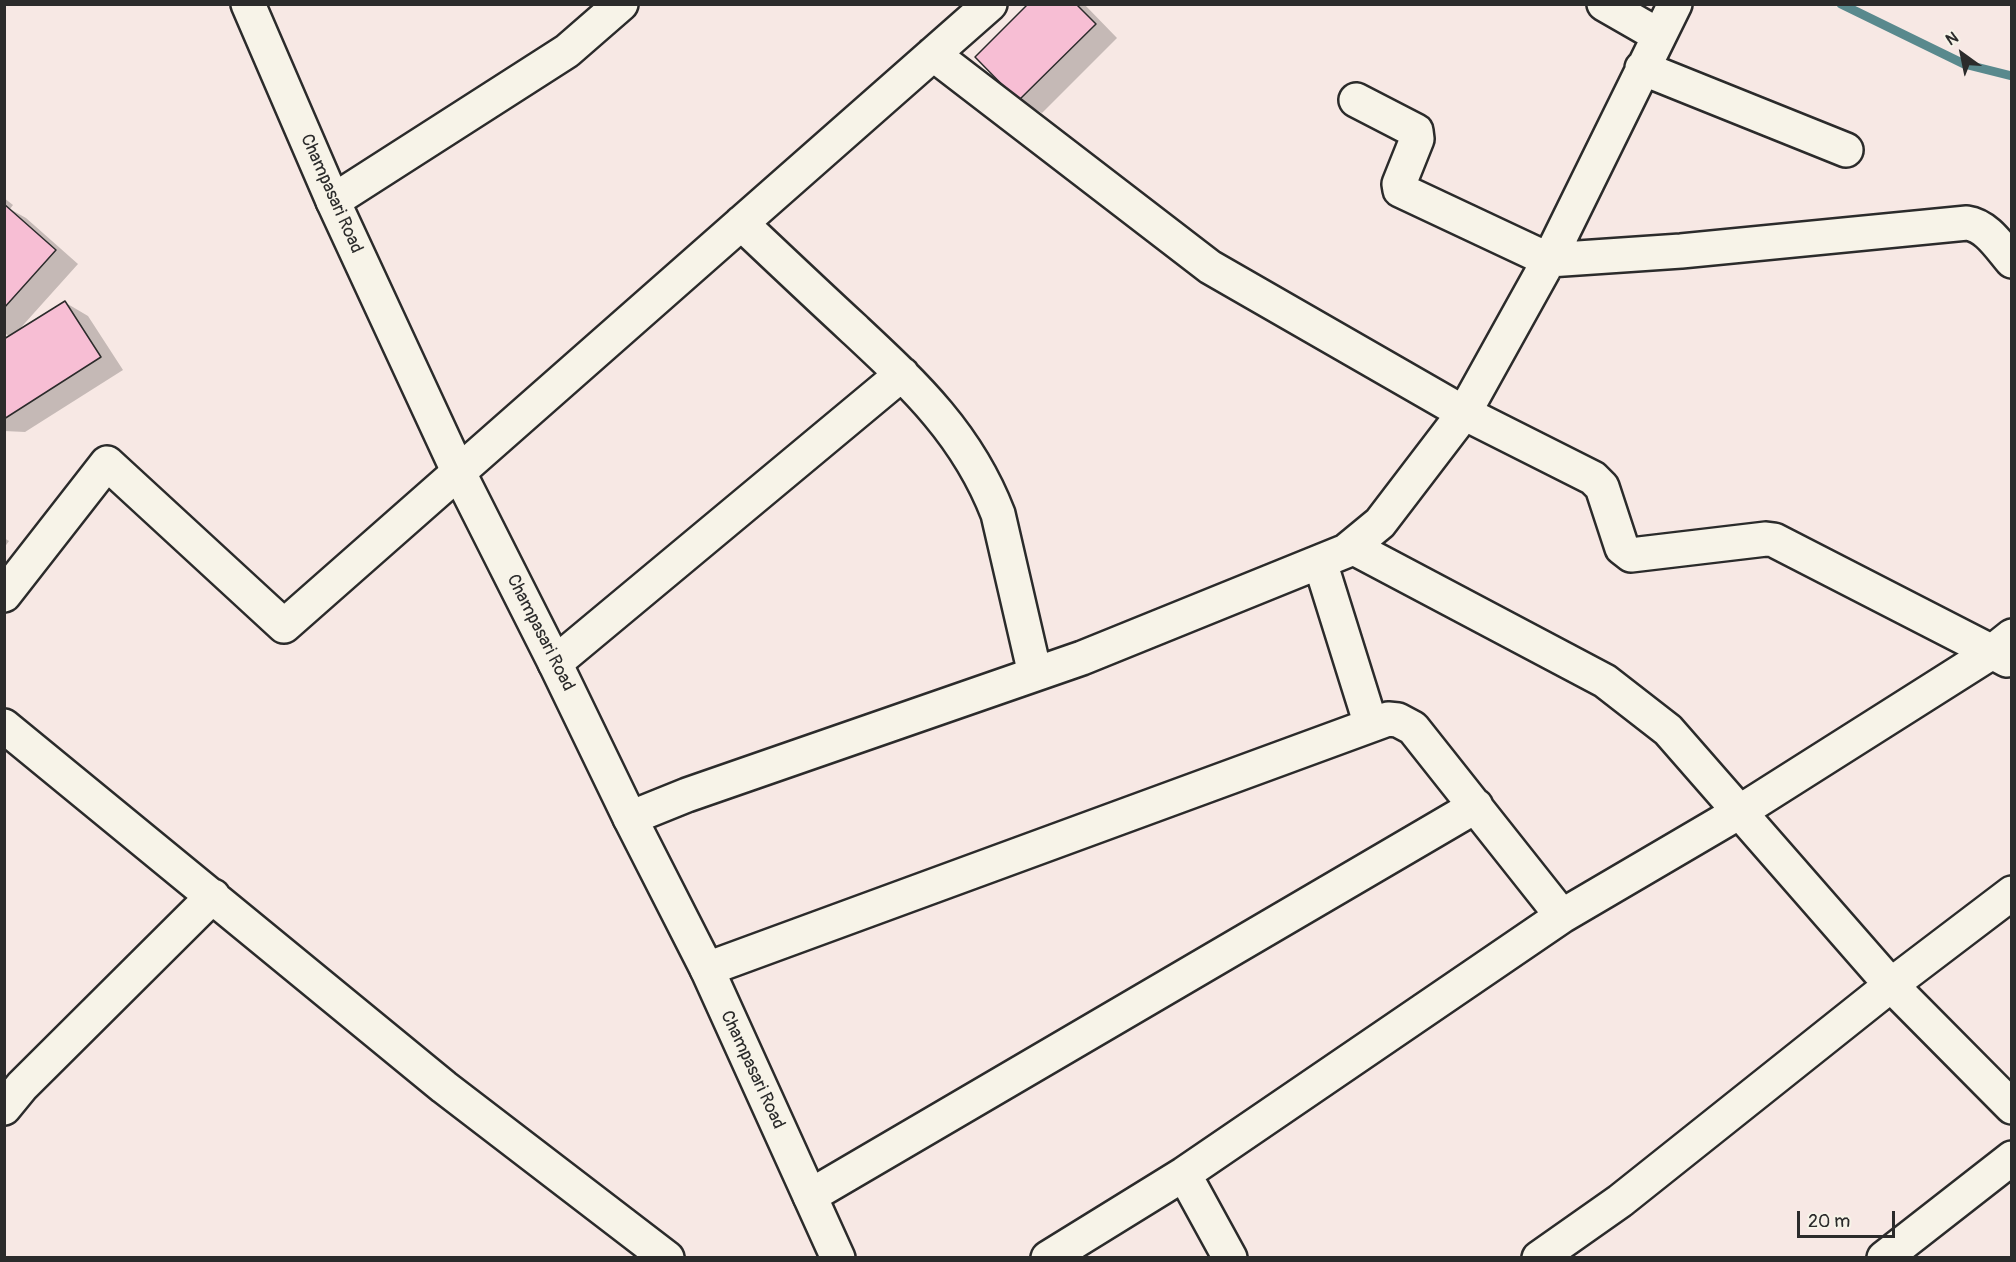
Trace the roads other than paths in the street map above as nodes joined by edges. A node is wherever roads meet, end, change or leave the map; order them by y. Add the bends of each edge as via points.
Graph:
1 (248, 4) edge
2 (621, 4) edge
3 (990, 4) edge
4 (1604, 4) edge
5 (1675, 4) edge
6 (1658, 35) junction
7 (933, 54) junction
8 (1642, 69) junction
9 (1356, 100) dead end
10 (1846, 150) dead end
11 (333, 201) junction
12 (741, 223) junction
13 (1549, 260) junction
14 (2012, 261) edge
15 (902, 374) junction
16 (1464, 413) junction
17 (459, 473) junction
18 (1352, 547) junction
19 (1320, 562) junction
20 (4, 595) edge
21 (2005, 650) edge
22 (555, 663) junction
23 (1035, 674) junction
24 (4, 726) edge
25 (1371, 726) junction
26 (1476, 806) junction
27 (1741, 811) junction
28 (630, 818) junction
29 (2012, 893) edge
30 (213, 896) junction
31 (1562, 916) junction
32 (706, 969) junction
33 (1891, 985) junction
34 (2012, 1107) edge
35 (4, 1108) edge
36 (2012, 1158) edge
37 (1184, 1174) junction
38 (810, 1196) junction
39 (667, 1257) edge
40 (838, 1257) edge
41 (1048, 1257) edge
42 (1230, 1257) edge
43 (1539, 1257) edge
44 (1884, 1257) edge

1 - 11 street, Champasari Road
2 - 11 street via 567,51
3 - 7 street
4 - 6 street
5 - 6 street
6 - 8 street
7 - 12 street
7 - 16 street via 1210,267
8 - 10 street
8 - 13 street
9 - 13 street via 1416,131 1417,139 1400,190
11 - 17 street, Champasari Road
12 - 15 street
12 - 17 street
13 - 14 street via 1967,223 1984,230
13 - 16 street
15 - 22 street
15 - 23 street via 962,443 990,494
16 - 18 street via 1380,523
16 - 21 street via 1598,481 1622,548 1628,554 1757,538 1774,540
17 - 20 street via 284,626 107,463
17 - 22 street, Champasari Road
18 - 19 street
18 - 27 street via 1605,681 1668,730
19 - 23 street
19 - 25 street
21 - 27 street
22 - 28 street, Champasari Road
23 - 28 street
24 - 30 street
25 - 26 street via 1388,719 1413,728
25 - 32 street
26 - 31 street
26 - 38 street
27 - 31 street
27 - 33 street
28 - 32 street, Champasari Road
29 - 33 street
30 - 35 street
30 - 39 street via 444,1087
31 - 37 street
32 - 38 street, Champasari Road
33 - 34 street
33 - 43 street via 1620,1201
36 - 44 street
37 - 41 street
37 - 42 street
38 - 40 street, Champasari Road

